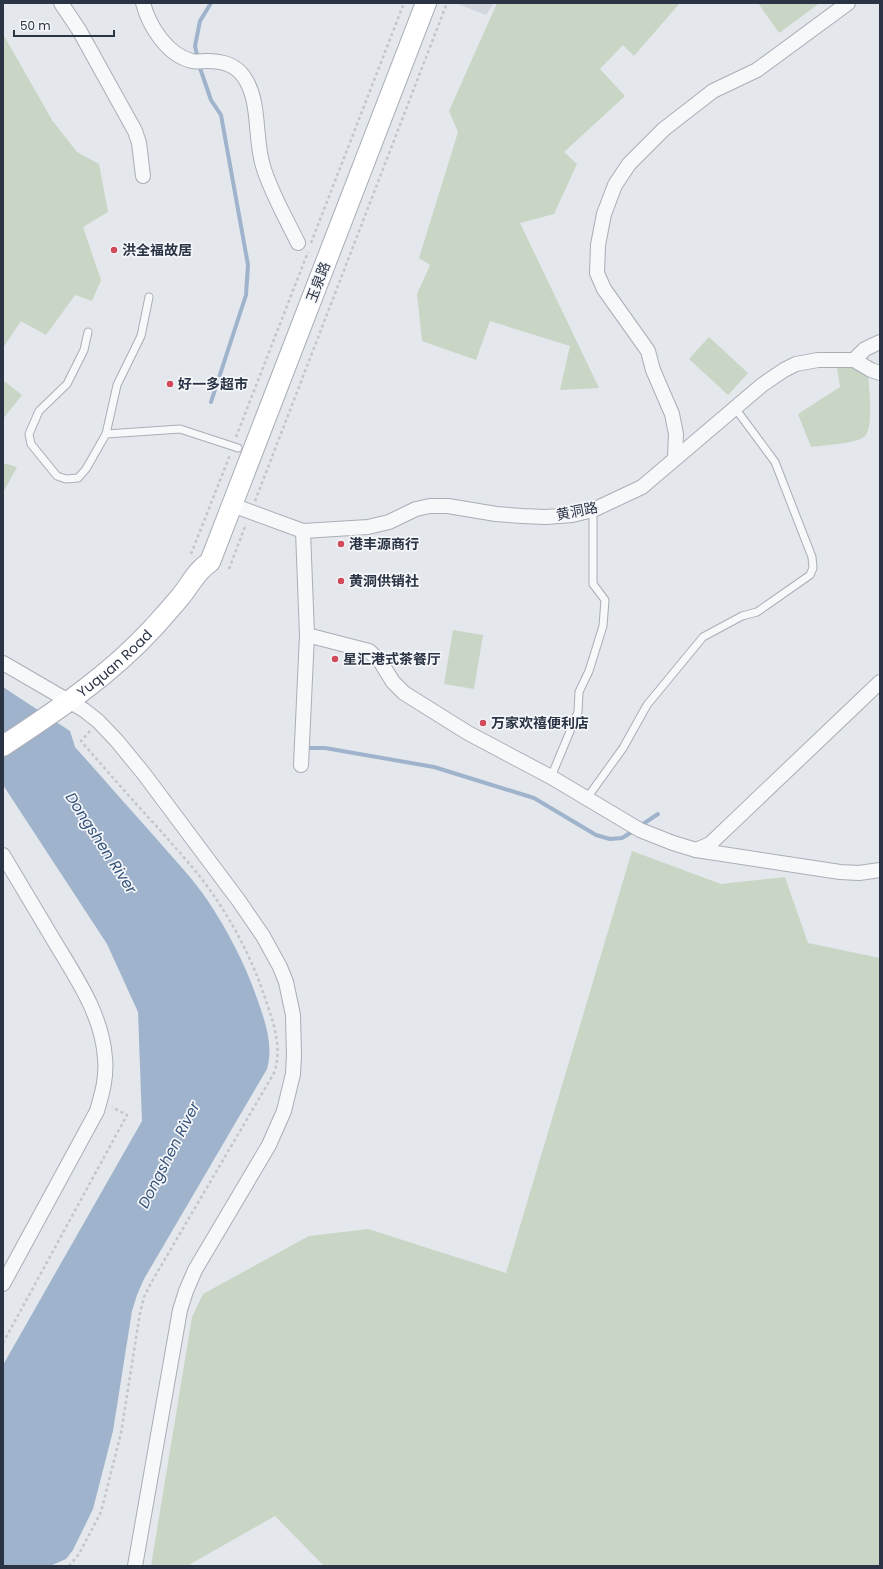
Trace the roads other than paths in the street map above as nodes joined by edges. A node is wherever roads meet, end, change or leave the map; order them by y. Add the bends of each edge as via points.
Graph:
1 (61, 3) edge
2 (143, 3) edge
3 (426, 3) edge
4 (848, 3) edge
5 (143, 176) dead end
6 (298, 243) dead end
7 (149, 297) dead end
8 (88, 332) dead end
9 (880, 342) edge
10 (854, 360) junction
11 (880, 373) edge
12 (735, 408) junction
13 (106, 434) junction
14 (235, 447) road end
15 (675, 458) junction
16 (232, 505) junction
17 (593, 510) junction
18 (303, 531) junction
19 (306, 635) junction
20 (3, 663) edge
21 (880, 682) edge
22 (70, 701) junction
23 (3, 746) edge
24 (301, 765) dead end
25 (551, 777) junction
26 (587, 798) junction
27 (696, 850) junction
28 (3, 855) edge
29 (880, 870) edge
30 (3, 1284) edge
31 (135, 1566) edge

1 - 5 street via 79,30 135,131
2 - 6 street via 152,26 171,50 193,62 226,62 244,77 254,103 262,165
3 - 16 street, 玉泉路
4 - 15 street via 757,70 713,91 664,129 629,164 615,185 604,214 598,245 597,273 610,299 648,351 653,370 672,414 676,434
7 - 13 lane via 142,336 117,385
8 - 13 lane via 84,350 67,384 39,411 29,434 32,444 57,476 66,479 78,478 86,469
9 - 10 street via 866,349
10 - 11 street
10 - 12 street, 黄洞路 via 818,360 796,364 762,385
12 - 15 street, 黄洞路
12 - 26 lane via 775,462 812,558 813,568 810,575 757,612 742,616 703,637 647,705 623,748
13 - 14 lane via 180,429
15 - 17 street, 黄洞路 via 642,487
16 - 18 street, 黄洞路
16 - 22 street, Yuquan Road via 210,562 153,628 98,680
17 - 18 street, 黄洞路 via 546,517 430,506 389,522 368,527
17 - 25 lane via 593,584 605,600 603,626 589,671 579,692 578,712
18 - 19 street
19 - 24 street
19 - 25 street via 369,651 380,661 393,682 404,693 468,733
20 - 22 street
21 - 27 street via 710,844
22 - 23 street, Yuquan Road
22 - 31 street via 98,721 117,741 239,901 280,967 290,997 293,1022 293,1074 277,1128 195,1270 184,1297
25 - 26 street
26 - 27 street via 640,830
27 - 29 street via 840,872
28 - 30 street via 90,1004 102,1040 106,1075 96,1112

